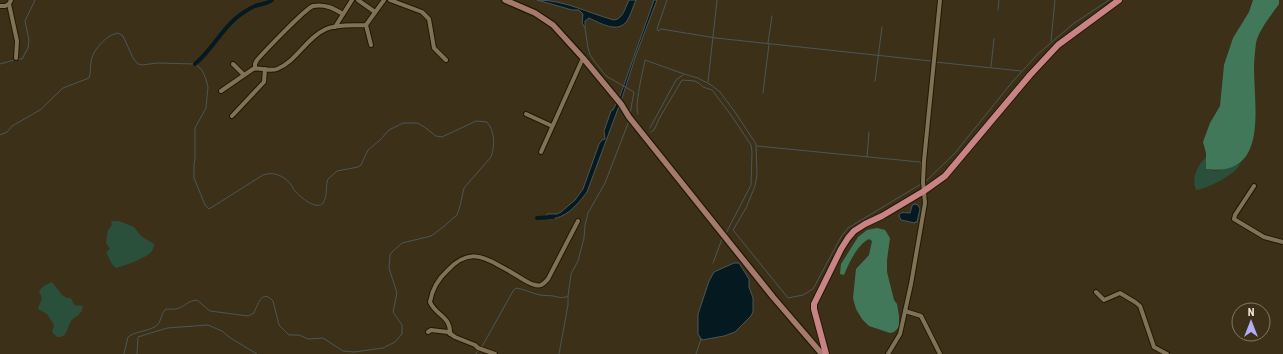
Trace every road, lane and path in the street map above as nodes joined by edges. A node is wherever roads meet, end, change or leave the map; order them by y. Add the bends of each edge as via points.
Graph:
1 (352, 0) edge
2 (358, 0) edge
3 (384, 0) edge
4 (390, 0) edge
5 (505, 0) edge
6 (940, 0) edge
7 (1118, 0) edge
8 (10, 2) edge
9 (0, 6) edge
10 (375, 12) junction
11 (343, 14) junction
12 (366, 25) junction
13 (335, 27) junction
14 (371, 45) dead end
15 (16, 58) dead end
16 (583, 58) junction
17 (446, 60) dead end
18 (233, 64) dead end
19 (255, 68) junction
20 (265, 69) junction
21 (243, 74) junction
22 (221, 91) dead end
23 (526, 114) dead end
24 (232, 116) dead end
25 (552, 126) junction
26 (541, 152) dead end
27 (923, 186) junction
28 (1254, 186) dead end
29 (578, 221) dead end
30 (1283, 242) edge
31 (1096, 292) dead end
32 (905, 311) junction
33 (428, 332) dead end
34 (450, 334) junction
35 (495, 354) edge
36 (822, 354) edge
37 (826, 354) edge
38 (888, 354) edge
39 (940, 354) edge
40 (1167, 354) edge

1 - 11 street
2 - 10 street
3 - 10 street
4 - 17 street via 422,12 429,19 434,48
5 - 16 main road via 535,13 553,25
6 - 27 street
7 - 27 main road via 1058,45 945,176
8 - 9 street
8 - 15 street via 17,41
10 - 12 street
11 - 13 street
11 - 19 street via 332,7 310,8 257,60
12 - 13 street
12 - 14 street
13 - 20 street via 319,33 282,66 271,70
16 - 25 street
16 - 36 main road via 773,297
18 - 21 street
19 - 20 street
19 - 21 street
20 - 24 street via 264,82
21 - 22 street
23 - 25 street
25 - 26 street
27 - 32 street via 925,204
27 - 37 main road via 848,238 814,304
28 - 30 street via 1234,219 1264,237
29 - 34 street via 548,279 542,285 530,283 485,258 465,257 452,265 441,277 430,302 448,320
31 - 40 street via 1104,300 1120,293 1135,302 1142,311 1154,347
32 - 38 street via 900,334
32 - 39 street via 919,314 923,318
33 - 34 street via 436,330
34 - 35 street

